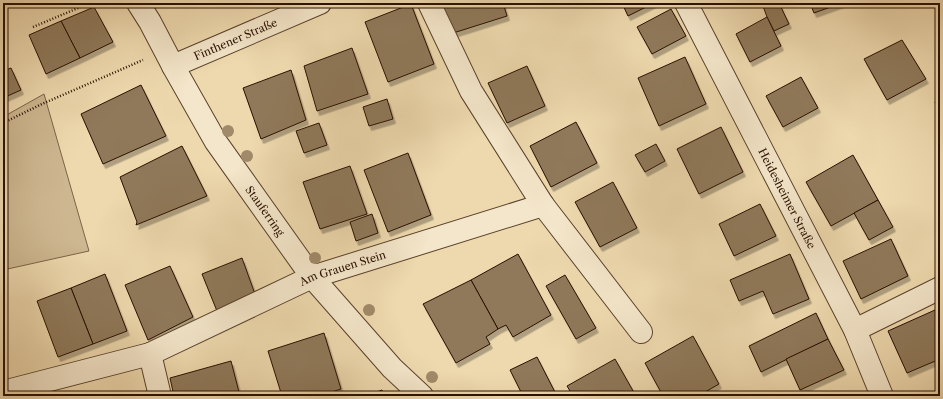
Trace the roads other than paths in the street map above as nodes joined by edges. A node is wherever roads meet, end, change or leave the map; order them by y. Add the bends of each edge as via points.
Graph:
1 (138, 3) edge
2 (320, 3) edge
3 (429, 3) edge
4 (686, 3) edge
5 (173, 66) junction
6 (543, 205) junction
7 (312, 278) junction
8 (940, 288) edge
9 (855, 330) junction
10 (641, 332) dead end
11 (150, 354) junction
12 (3, 392) edge
13 (160, 396) edge
14 (422, 396) edge
15 (882, 396) edge

1 - 5 street, Stauferring
2 - 5 street, Finthener Straße
3 - 6 street via 471,91
4 - 9 street, Heidesheimer Straße
5 - 7 street, Stauferring via 216,142
6 - 7 street, Am Grauen Stein
6 - 10 street
7 - 11 street, Am Grauen Stein
7 - 14 street, Stauferring via 392,368
8 - 9 street
9 - 15 street, Heidesheimer Straße
11 - 12 street, Am Grauen Stein
11 - 13 street

